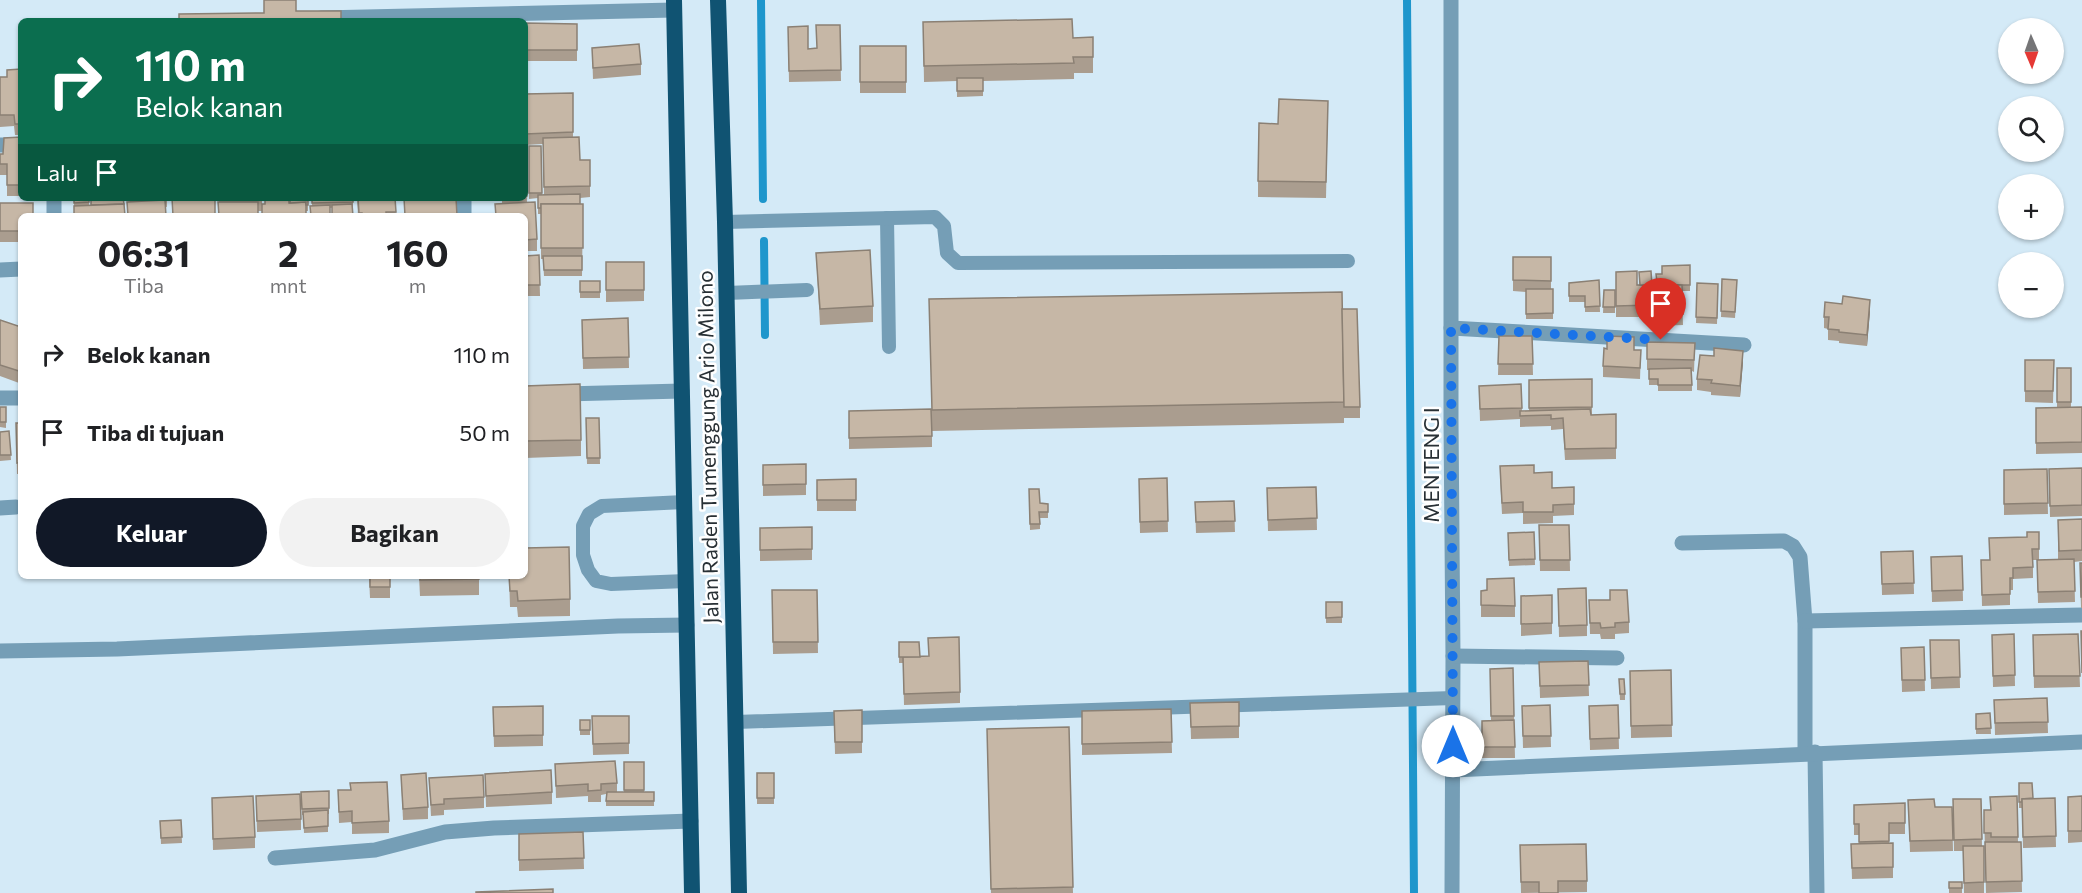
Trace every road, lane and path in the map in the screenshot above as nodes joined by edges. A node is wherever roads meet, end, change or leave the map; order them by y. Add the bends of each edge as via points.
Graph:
1 (718, 0) edge
2 (1451, 0) edge
3 (674, 5) edge
4 (312, 18) edge
5 (0, 145) edge
6 (18, 145) edge
7 (887, 218) junction
8 (725, 222) junction
9 (1348, 261) dead end
10 (18, 269) edge
11 (0, 270) edge
12 (807, 290) dead end
13 (726, 293) junction
14 (1451, 328) junction
15 (1744, 345) dead end
16 (890, 347) dead end
17 (682, 391) junction
18 (528, 395) edge
19 (0, 398) edge
20 (18, 398) edge
21 (684, 502) junction
22 (16, 507) dead end
23 (0, 508) edge
24 (1682, 543) dead end
25 (686, 581) junction
26 (2082, 615) edge
27 (1804, 621) junction
28 (687, 625) junction
29 (0, 651) edge
30 (1453, 656) junction
31 (1617, 658) dead end
32 (1453, 698) junction
33 (736, 722) junction
34 (2082, 742) edge
35 (1810, 752) junction
36 (1453, 770) junction
37 (691, 821) junction
38 (275, 858) dead end
39 (692, 893) edge
40 (739, 893) edge
41 (1452, 893) edge
42 (1817, 893) edge

1 - 8 highway, Jalan Raden Tumenggung Ario Milono
2 - 14 street, MENTENG I
3 - 4 street
3 - 17 highway, Jalan Raden Tumenggung Ario Milono
5 - 6 street
7 - 8 lane
7 - 9 lane via 935,217 944,226 947,253 958,263
7 - 16 lane
8 - 13 highway, Jalan Raden Tumenggung Ario Milono
10 - 11 street
12 - 13 lane
13 - 33 highway, Jalan Raden Tumenggung Ario Milono
14 - 15 street
14 - 30 street, MENTENG I
17 - 18 street
17 - 21 highway, Jalan Raden Tumenggung Ario Milono
19 - 20 street
21 - 25 highway, Jalan Raden Tumenggung Ario Milono
21 - 25 lane via 602,506 589,514 583,526 583,555 596,581
22 - 23 street
24 - 27 street via 1784,541 1793,546 1800,557
25 - 28 highway, Jalan Raden Tumenggung Ario Milono
26 - 27 street
27 - 35 street
28 - 29 street
28 - 37 highway, Jalan Raden Tumenggung Ario Milono
30 - 31 street
30 - 32 street, MENTENG I
32 - 33 lane
32 - 36 street, MENTENG I
33 - 40 highway, Jalan Raden Tumenggung Ario Milono
34 - 35 street
35 - 36 street
35 - 42 street
36 - 41 street, MENTENG I
37 - 38 street via 444,832 375,850
37 - 39 highway, Jalan Raden Tumenggung Ario Milono

